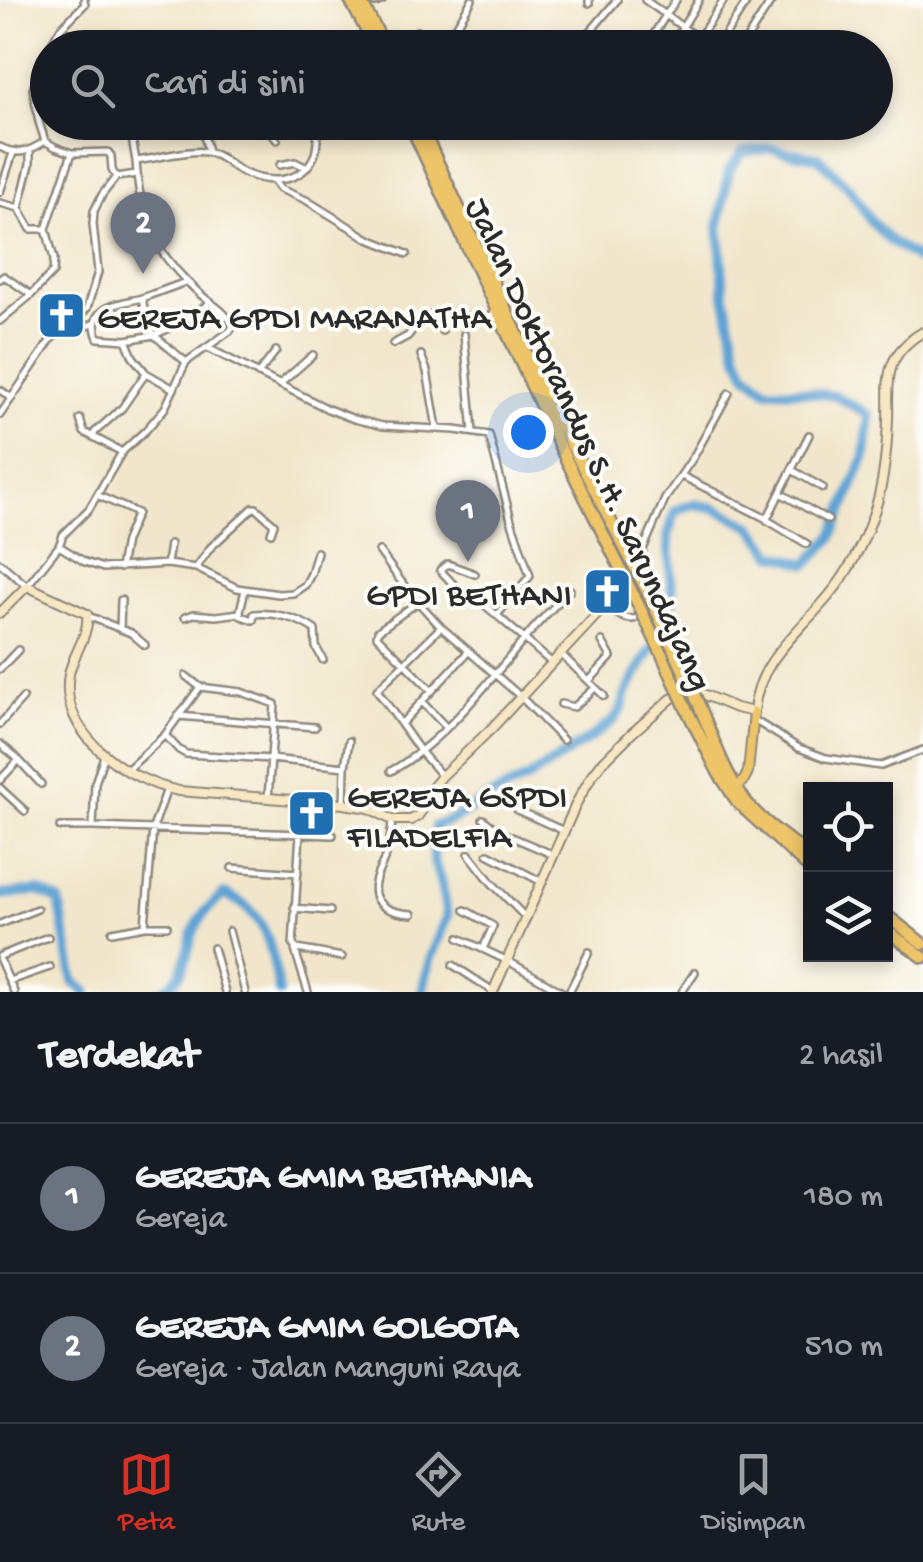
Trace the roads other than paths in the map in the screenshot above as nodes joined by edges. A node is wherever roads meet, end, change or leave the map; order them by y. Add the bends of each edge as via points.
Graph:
1 (84, 0) edge
2 (350, 0) edge
3 (472, 0) edge
4 (616, 0) edge
5 (676, 0) edge
6 (699, 0) edge
7 (724, 0) edge
8 (748, 0) edge
9 (772, 0) edge
10 (648, 1) edge
11 (372, 3) edge
12 (666, 15) junction
13 (682, 27) junction
14 (59, 30) edge
15 (370, 30) edge
16 (378, 30) edge
17 (451, 30) edge
18 (591, 30) edge
19 (657, 30) edge
20 (680, 30) edge
21 (686, 30) edge
22 (706, 30) edge
23 (727, 30) edge
24 (753, 30) edge
25 (132, 140) edge
26 (205, 140) edge
27 (317, 140) edge
28 (418, 140) edge
29 (428, 140) edge
30 (45, 141) joint
31 (0, 148) edge
32 (30, 150) junction
33 (72, 152) junction
34 (208, 152) junction
35 (12, 153) junction
36 (136, 161) junction
37 (280, 164) dead end
38 (305, 168) junction
39 (114, 174) junction
40 (137, 174) junction
41 (274, 181) junction
42 (0, 192) edge
43 (0, 203) edge
44 (19, 208) junction
45 (46, 229) junction
46 (407, 254) dead end
47 (0, 279) edge
48 (186, 282) junction
49 (31, 295) junction
50 (142, 298) junction
51 (210, 303) junction
52 (498, 312) junction
53 (438, 314) junction
54 (0, 321) edge
55 (95, 323) junction
56 (61, 330) junction
57 (442, 332) dead end
58 (923, 332) edge
59 (464, 334) dead end
60 (154, 335) junction
61 (126, 340) junction
62 (516, 340) junction
63 (393, 344) dead end
64 (208, 348) junction
65 (276, 351) dead end
66 (314, 355) dead end
67 (421, 355) dead end
68 (186, 362) junction
69 (146, 372) junction
70 (258, 374) junction
71 (280, 384) junction
72 (174, 389) junction
73 (0, 390) edge
74 (729, 393) dead end
75 (12, 398) junction
76 (0, 416) edge
77 (80, 419) dead end
78 (437, 428) junction
79 (473, 432) junction
80 (808, 436) dead end
81 (93, 437) junction
82 (122, 452) junction
83 (792, 470) junction
84 (682, 476) junction
85 (823, 488) dead end
86 (780, 493) junction
87 (99, 496) junction
88 (767, 520) junction
89 (828, 520) dead end
90 (271, 533) dead end
91 (649, 536) junction
92 (170, 544) dead end
93 (807, 544) dead end
94 (59, 546) junction
95 (379, 551) dead end
96 (317, 552) dead end
97 (630, 562) junction
98 (0, 563) edge
99 (166, 564) junction
100 (120, 568) junction
101 (196, 568) junction
102 (476, 574) dead end
103 (629, 585) junction
104 (26, 586) junction
105 (245, 590) junction
106 (570, 590) dead end
107 (121, 600) dead end
108 (416, 602) junction
109 (605, 606) junction
110 (0, 613) edge
111 (240, 613) junction
112 (497, 614) junction
113 (88, 616) junction
114 (185, 617) dead end
115 (442, 627) junction
116 (120, 629) junction
117 (525, 638) junction
118 (602, 641) dead end
119 (145, 645) dead end
120 (18, 650) dead end
121 (470, 651) junction
122 (561, 654) junction
123 (323, 660) dead end
124 (404, 663) junction
125 (552, 663) junction
126 (0, 670) edge
127 (496, 675) junction
128 (186, 676) dead end
129 (589, 681) junction
130 (200, 687) junction
131 (595, 688) junction
132 (432, 692) junction
133 (756, 694) junction
134 (604, 696) dead end
135 (522, 697) junction
136 (23, 698) dead end
137 (422, 702) junction
138 (561, 704) dead end
139 (692, 706) junction
140 (736, 708) junction
141 (178, 716) junction
142 (754, 716) junction
143 (0, 724) edge
144 (272, 724) junction
145 (401, 724) junction
146 (315, 727) dead end
147 (446, 727) junction
148 (165, 736) junction
149 (563, 740) dead end
150 (349, 741) dead end
151 (0, 744) edge
152 (420, 750) junction
153 (923, 750) edge
154 (104, 756) junction
155 (270, 759) junction
156 (18, 761) junction
157 (345, 768) junction
158 (127, 770) junction
159 (391, 771) dead end
160 (442, 776) junction
161 (0, 780) edge
162 (41, 784) dead end
163 (0, 788) edge
164 (167, 789) junction
165 (734, 791) junction
166 (268, 798) junction
167 (302, 801) junction
168 (344, 804) junction
169 (517, 810) dead end
170 (25, 811) dead end
171 (483, 819) dead end
172 (392, 820) junction
173 (60, 827) dead end
174 (93, 827) junction
175 (153, 828) junction
176 (564, 831) junction
177 (300, 834) junction
178 (333, 835) dead end
179 (803, 851) edge
180 (468, 854) dead end
181 (488, 854) dead end
182 (554, 855) junction
183 (803, 863) edge
184 (232, 868) dead end
185 (298, 873) junction
186 (543, 883) junction
187 (294, 908) junction
188 (37, 909) dead end
189 (465, 910) dead end
190 (330, 911) dead end
191 (412, 914) dead end
192 (527, 919) junction
193 (893, 920) edge
194 (0, 924) edge
195 (145, 926) junction
196 (167, 926) dead end
197 (230, 930) dead end
198 (112, 932) dead end
199 (893, 935) edge
200 (48, 936) dead end
201 (458, 938) dead end
202 (923, 944) edge
203 (294, 947) junction
204 (213, 948) dead end
205 (484, 949) junction
206 (589, 952) dead end
207 (342, 956) dead end
208 (923, 956) edge
209 (0, 958) edge
210 (508, 961) junction
211 (453, 964) dead end
212 (50, 967) dead end
213 (2, 972) edge
214 (696, 972) dead end
215 (9, 981) junction
216 (14, 992) edge
217 (225, 992) edge
218 (245, 992) edge
219 (308, 992) edge
220 (493, 992) edge
221 (565, 992) edge
222 (682, 992) edge

1 - 14 street
2 - 15 highway
3 - 17 street
4 - 18 street
5 - 12 street
6 - 13 street
7 - 22 street
8 - 23 street
9 - 24 street
10 - 12 street
11 - 16 highway
12 - 13 street
12 - 19 street
13 - 20 street
13 - 21 street
25 - 36 street
26 - 34 street
27 - 38 street
28 - 52 highway, Jalan Doktorandus S.H. Sarundajang
29 - 62 highway, Jalan Doktorandus S.H. Sarundajang
30 - 32 street
30 - 33 street
31 - 35 street
32 - 35 street
32 - 44 street
33 - 39 street via 110,154
33 - 45 street
34 - 36 street
34 - 41 street
35 - 42 street
36 - 40 street
37 - 38 street
38 - 41 street
39 - 40 street
39 - 56 street via 94,212 98,278 81,315
40 - 48 street via 147,226
41 - 46 street via 369,239
43 - 44 street
44 - 45 street via 31,229
45 - 49 street via 54,269
47 - 49 street
48 - 50 street
48 - 51 street
49 - 54 street
50 - 55 street via 100,310
50 - 60 street
51 - 60 street
51 - 64 street via 233,326
52 - 53 street via 479,320
52 - 62 highway, Jalan Doktorandus S.H. Sarundajang
53 - 57 street
53 - 63 street via 422,318
55 - 56 street
55 - 61 street via 100,339
56 - 75 street
58 - 133 street via 891,367 886,456 871,520 842,578 780,651
59 - 79 street
60 - 61 street
60 - 68 street
61 - 69 street
62 - 97 highway, Jalan Doktorandus S.H. Sarundajang
62 - 103 highway, Jalan Doktorandus S.H. Sarundajang
64 - 68 street
64 - 70 street
65 - 70 street
66 - 71 street
67 - 78 street
68 - 72 street
69 - 72 street
69 - 81 street
70 - 71 street
71 - 78 street via 354,419
72 - 82 street via 154,422
73 - 75 street
74 - 84 street
75 - 76 street
77 - 81 street
78 - 79 street
79 - 112 street via 492,438 530,576
80 - 83 street
81 - 82 street
82 - 87 street
83 - 85 street
83 - 86 street
84 - 88 street
84 - 91 street via 664,498
86 - 88 street
86 - 89 street
87 - 94 street
87 - 100 street via 137,512
88 - 93 street
90 - 101 street via 274,524 253,508
91 - 97 street
91 - 109 street via 640,559 656,602 634,620
92 - 99 street
94 - 100 street via 98,567
94 - 104 street
95 - 108 street
96 - 105 street via 312,574 297,592
97 - 139 highway, Jalan Doktorandus S.H. Sarundajang, bridge
98 - 104 street
99 - 100 street
99 - 101 street
101 - 105 street
102 - 112 street via 447,564 440,570
103 - 109 street
103 - 139 highway, Jalan Doktorandus S.H. Sarundajang, bridge
104 - 110 street
104 - 113 street
105 - 111 street
106 - 117 street
107 - 116 street
108 - 115 street
108 - 124 street via 376,634
109 - 122 street
111 - 114 street
111 - 123 street via 253,620 259,613 304,622 315,630
112 - 117 street
113 - 116 street
113 - 154 street via 69,695
115 - 121 street
115 - 124 street
116 - 119 street
117 - 125 street
117 - 127 street
118 - 129 street via 611,657
120 - 126 street
121 - 127 street
121 - 132 street
122 - 125 street
122 - 129 street
124 - 132 street
124 - 145 street via 377,690
125 - 135 street
127 - 135 street
127 - 147 street
128 - 130 street
129 - 131 street
130 - 141 street
130 - 144 street via 274,703
131 - 134 street
131 - 138 street via 574,707
132 - 137 street
133 - 140 street
133 - 142 street
135 - 149 street
135 - 160 street
136 - 143 street
137 - 145 street
137 - 147 street
139 - 165 highway, Jalan Doktorandus S.H. Sarundajang
140 - 142 street
140 - 176 street via 700,692 675,696 591,776
141 - 144 street
141 - 148 street
142 - 153 street via 798,748 826,758 880,766
142 - 165 main road via 748,772
144 - 146 street
144 - 155 street
145 - 152 street
147 - 152 street
148 - 155 street via 186,754
148 - 158 street
150 - 157 street
151 - 156 street
152 - 159 street
152 - 160 street
154 - 158 street
154 - 174 street
155 - 157 street
155 - 166 street
156 - 161 street
156 - 162 street
157 - 168 street
158 - 164 street
160 - 172 street via 418,816
163 - 170 street
164 - 166 street
164 - 175 street
165 - 179 highway, Jalan Doktorandus S.H. Sarundajang
165 - 183 highway, Jalan Doktorandus S.H. Sarundajang
166 - 167 street
167 - 168 street
167 - 177 street
168 - 172 street
169 - 176 street
171 - 182 street
172 - 191 street via 374,889 383,908
173 - 174 street
174 - 175 street
175 - 177 street
175 - 195 street
176 - 182 street
177 - 178 street
177 - 185 street
180 - 192 street
181 - 186 street
182 - 186 street
184 - 185 street
185 - 187 street
186 - 192 street
187 - 190 street
187 - 203 street
188 - 194 street
189 - 205 street via 494,926
192 - 210 street
193 - 202 highway
195 - 196 street
195 - 198 street
197 - 218 street
199 - 208 highway
200 - 209 street
201 - 205 street
203 - 207 street
203 - 219 street
204 - 217 street
205 - 210 street
206 - 221 street
209 - 213 street
210 - 220 street
210 - 221 street
211 - 220 street
212 - 215 street
213 - 215 street
214 - 222 street
215 - 216 street

